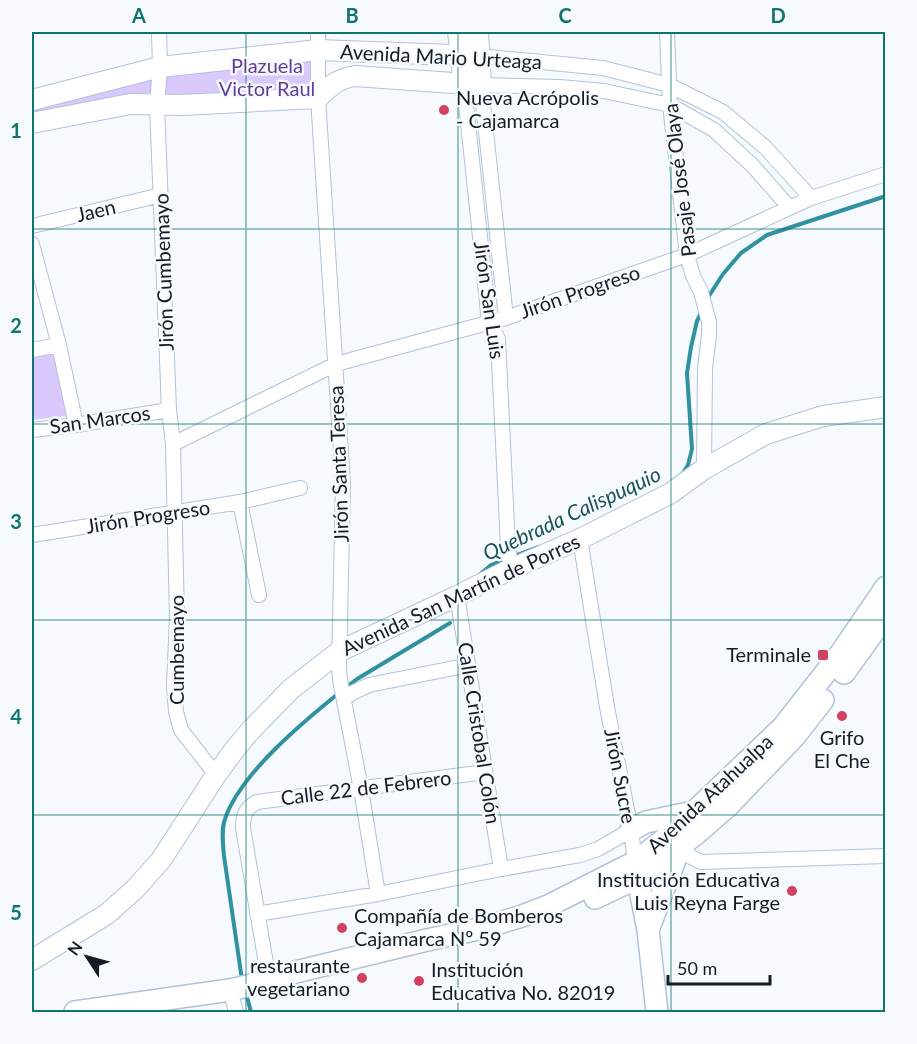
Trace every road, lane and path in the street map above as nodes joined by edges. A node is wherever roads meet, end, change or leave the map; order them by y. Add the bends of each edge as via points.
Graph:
1 (159, 32) edge
2 (458, 32) edge
3 (478, 32) edge
4 (667, 32) edge
5 (318, 41) edge
6 (470, 55) junction
7 (160, 67) junction
8 (472, 85) junction
9 (669, 85) junction
10 (318, 98) junction
11 (32, 100) edge
12 (157, 105) junction
13 (670, 105) junction
14 (32, 123) edge
15 (885, 174) edge
16 (161, 195) junction
17 (811, 198) junction
18 (789, 207) junction
19 (32, 226) edge
20 (32, 244) edge
21 (687, 255) junction
22 (506, 318) junction
23 (489, 322) junction
24 (60, 345) junction
25 (32, 350) edge
26 (336, 364) junction
27 (885, 407) edge
28 (169, 410) junction
29 (76, 425) junction
30 (32, 430) edge
31 (173, 444) junction
32 (704, 469) junction
33 (300, 488) dead end
34 (240, 502) junction
35 (175, 512) junction
36 (32, 535) edge
37 (580, 539) junction
38 (511, 566) junction
39 (885, 587) edge
40 (259, 595) dead end
41 (457, 597) junction
42 (885, 615) edge
43 (340, 651) junction
44 (469, 665) junction
45 (344, 699) junction
46 (485, 772) junction
47 (216, 775) junction
48 (361, 789) junction
49 (693, 812) junction
50 (631, 830) junction
51 (676, 841) junction
52 (885, 856) edge
53 (501, 869) junction
54 (636, 870) junction
55 (378, 894) junction
56 (257, 914) junction
57 (648, 930) junction
58 (32, 960) edge
59 (246, 986) junction
60 (75, 1012) edge
61 (236, 1012) edge
62 (657, 1012) edge

1 - 7 street, Jirón Cumbemayo
2 - 6 street, Jirón San Luis
3 - 6 street, Jirón San Luis
4 - 9 street, Pasaje José Olaya
5 - 6 street, Avenida Mario Urteaga
5 - 7 street, Avenida Mario Urteaga
5 - 10 street, Jirón Santa Teresa
6 - 8 street, Jirón San Luis
6 - 9 street, Avenida Mario Urteaga via 603,68
7 - 11 street, Avenida Mario Urteaga
7 - 12 street, Jirón Cumbemayo
8 - 10 street, Avenida Mario Urteaga via 355,76 335,82
8 - 13 street, Avenida Mario Urteaga via 604,91
8 - 22 street, Jirón San Luis
8 - 23 street, Jirón San Luis
9 - 13 street, Pasaje José Olaya
9 - 17 street, Avenida Mario Urteaga via 723,112 765,147
10 - 12 street
10 - 26 street, Jirón Santa Teresa
12 - 14 street via 130,104
12 - 16 street, Jirón Cumbemayo
13 - 18 street, Avenida Mario Urteaga via 714,130
13 - 21 street, Pasaje José Olaya
15 - 17 street, Jirón Progreso
16 - 19 street, Jaen
16 - 28 street, Jirón Cumbemayo
17 - 18 street, Jirón Progreso
18 - 21 street, Jirón Progreso
20 - 24 street
21 - 22 street, Jirón Progreso
21 - 32 street, Pasaje José Olaya via 701,292 709,335
22 - 23 street, Jirón Progreso
23 - 26 street, Jirón Progreso
23 - 38 street, Jirón San Luis via 498,339
24 - 25 street
24 - 29 street
26 - 31 street, Jirón Progreso
26 - 43 street, Jirón Santa Teresa via 342,483
27 - 32 street, Avenida San Martín de Porres via 823,417 766,434
28 - 29 street, San Marcos
28 - 31 street, Jirón Cumbemayo
29 - 30 street, San Marcos
31 - 35 street, Jirón Cumbemayo
32 - 37 street, Avenida San Martín de Porres via 671,493
33 - 34 street, Jirón Progreso
34 - 35 street, Jirón Progreso
34 - 40 street
35 - 36 street, Jirón Progreso
35 - 47 street, Cumbemayo via 176,712 182,730
37 - 38 street, Avenida San Martín de Porres
37 - 50 street, Jirón Sucre
38 - 41 street, Avenida San Martín de Porres
39 - 49 main road, Avenida Atahualpa via 841,653 783,727
41 - 43 street, Avenida San Martín de Porres
41 - 44 street, Calle Cristobal Colón
42 - 51 main road, Avenida Atahualpa via 795,736 729,805
43 - 45 street, Jirón Santa Teresa
43 - 47 street, Avenida San Martín de Porres via 291,689 251,730
44 - 45 street via 369,685
44 - 46 street, Calle Cristobal Colón
45 - 48 street, Jirón Santa Teresa
46 - 48 street, Calle 22 de Febrero
46 - 53 street, Calle Cristobal Colón
47 - 58 street, Avenida San Martín de Porres via 161,860 135,889 107,914
48 - 55 street, Jirón Santa Teresa
48 - 56 street, Calle 22 de Febrero via 257,802 248,807 243,828
49 - 50 main road via 646,822
49 - 51 main road, Avenida Atahualpa
50 - 53 street, Avenida Atahualpa via 580,855
50 - 54 street, Jirón Sucre
51 - 52 street via 691,858 701,862
51 - 54 main road, Avenida Atahualpa
51 - 57 main road
53 - 55 street, Avenida Atahualpa
54 - 57 main road, Jirón Sucre
54 - 59 main road, Avenida Atahualpa via 483,928
55 - 56 street, Avenida Atahualpa
56 - 59 street
57 - 62 main road, Jirón Sucre
59 - 60 main road, Avenida Atahualpa
59 - 61 street

